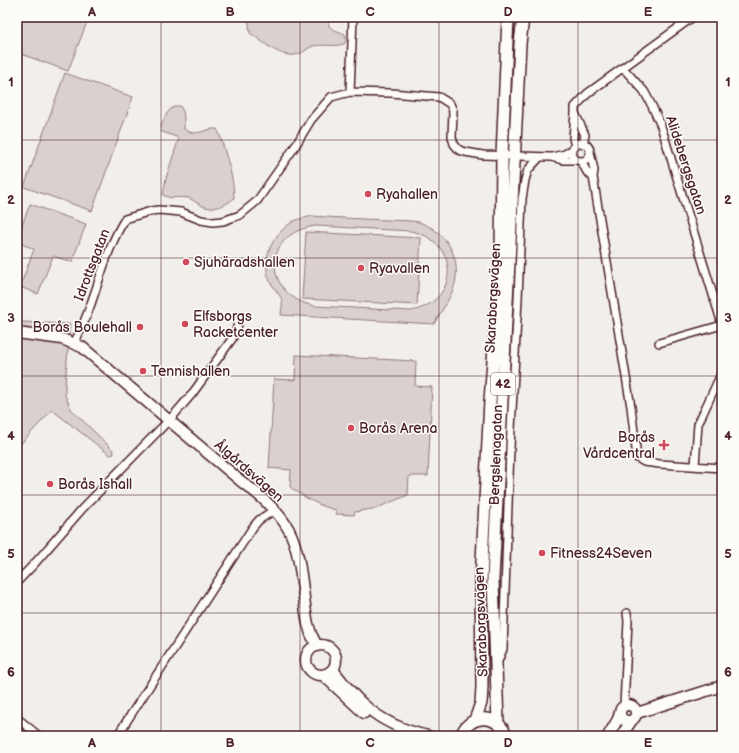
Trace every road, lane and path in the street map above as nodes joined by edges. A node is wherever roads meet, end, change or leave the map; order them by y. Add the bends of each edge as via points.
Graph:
1 (353, 17) edge
2 (508, 17) edge
3 (523, 17) edge
4 (693, 17) edge
5 (623, 68) junction
6 (350, 92) junction
7 (575, 113) junction
8 (583, 144) junction
9 (574, 148) junction
10 (590, 152) junction
11 (502, 156) junction
12 (515, 156) junction
13 (540, 157) junction
14 (551, 157) junction
15 (579, 161) junction
16 (593, 177) junction
17 (239, 317) dead end
18 (722, 324) edge
19 (17, 333) edge
20 (74, 343) junction
21 (659, 343) dead end
22 (722, 372) edge
23 (169, 420) junction
24 (695, 466) junction
25 (722, 468) edge
26 (274, 510) junction
27 (17, 582) edge
28 (627, 613) dead end
29 (317, 646) junction
30 (497, 663) junction
31 (333, 670) junction
32 (323, 675) junction
33 (722, 686) edge
34 (622, 709) junction
35 (634, 717) junction
36 (17, 718) edge
37 (475, 720) junction
38 (498, 724) junction
39 (460, 735) edge
40 (39, 736) edge
41 (117, 736) edge
42 (406, 736) edge
43 (428, 736) edge
44 (506, 736) edge
45 (608, 736) edge
46 (621, 736) edge

1 - 6 street
2 - 11 main road, Skaraborgsvägen / 42
3 - 12 main road, Skaraborgsvägen / 42
4 - 5 street
5 - 7 street via 587,94 575,106
5 - 18 street, Alidebergsgatan via 644,91 661,126
6 - 11 street via 439,97 450,104 453,111 452,136 459,150 483,156
6 - 20 street, Idrottsgatan via 331,97 311,120 257,201 240,215 213,222 181,212 159,210 125,219 113,242 83,327
7 - 8 street via 585,135
7 - 9 street
8 - 9 street
8 - 10 street
9 - 14 street via 565,154
9 - 15 street via 573,155
10 - 15 street via 586,160
10 - 16 street
11 - 12 street
11 - 37 main road, Skaraborgsvägen / 42 via 501,254 490,401 482,581 482,687 481,703
12 - 13 street
12 - 30 main road, Skaraborgsvägen / 42 via 493,579
13 - 14 street
13 - 30 street, Bergslenagatan via 528,170 522,199 503,648
14 - 15 street
15 - 16 street
16 - 24 street via 637,458 644,462
17 - 23 street via 232,339 192,394
18 - 21 street
19 - 20 street, Ålgårdsvägen
20 - 23 street, Ålgårdsvägen
22 - 24 street via 698,424
23 - 26 street, Ålgårdsvägen
23 - 27 street via 87,503
24 - 25 street
26 - 29 street, Ålgårdsvägen via 290,531 295,545 308,624
26 - 41 street via 253,527 230,560
28 - 34 street
29 - 31 street via 326,646 334,652 336,661
29 - 32 street via 309,652 306,661 310,670
30 - 38 main road, Skaraborgsvägen / 42
31 - 32 street
31 - 43 street via 354,696 375,714 403,728
32 - 42 street via 363,713
33 - 35 street
34 - 35 street via 624,720
34 - 35 street via 633,705
34 - 45 street
35 - 46 street
36 - 40 street
37 - 38 main road via 487,719
37 - 39 main road, 42 via 466,726
38 - 44 main road

